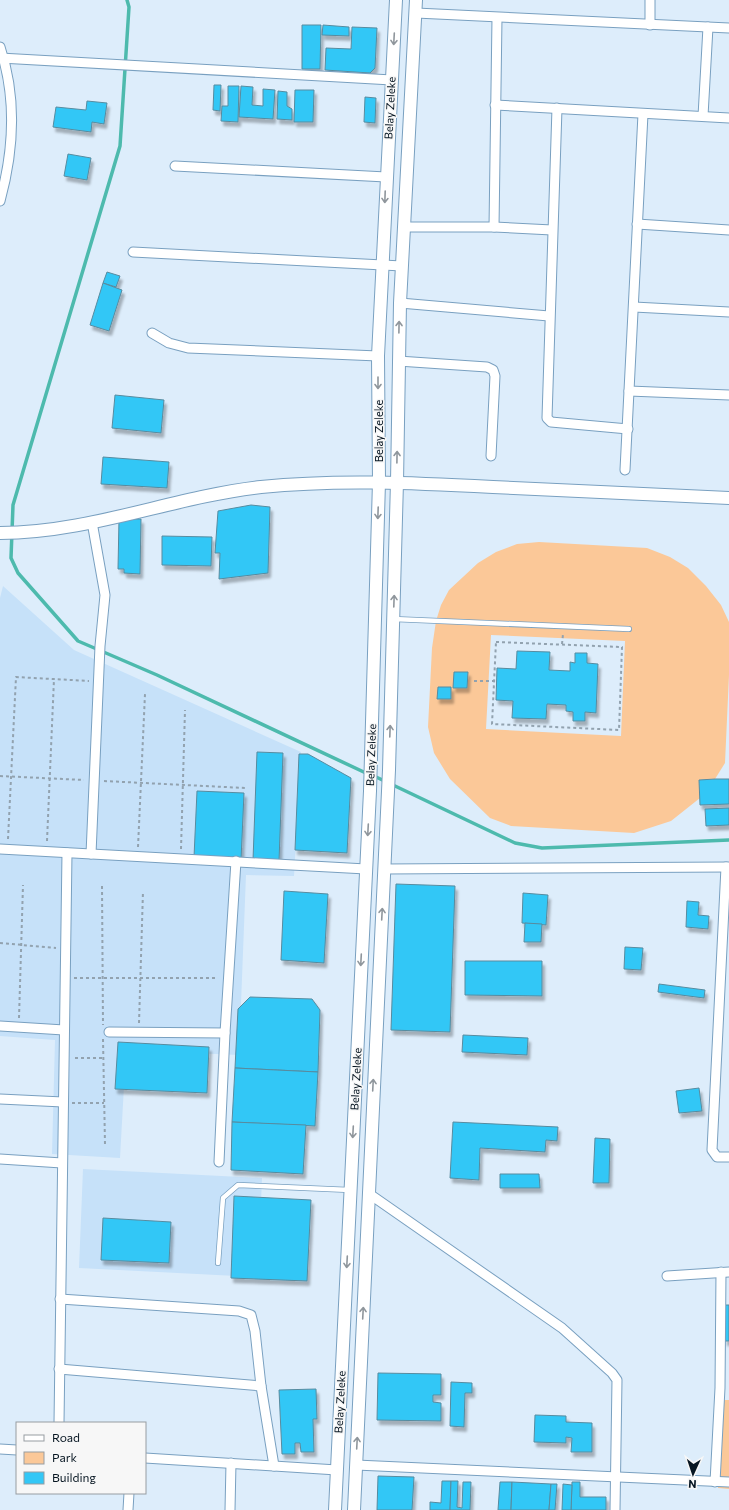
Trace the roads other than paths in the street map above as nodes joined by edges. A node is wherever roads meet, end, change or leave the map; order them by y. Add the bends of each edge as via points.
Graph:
1 (396, 0) edge
2 (416, 0) edge
3 (650, 0) edge
4 (416, 12) junction
5 (497, 18) junction
6 (650, 25) junction
7 (708, 27) junction
8 (729, 28) edge
9 (0, 47) edge
10 (2, 58) edge
11 (392, 80) junction
12 (495, 105) junction
13 (557, 108) junction
14 (643, 114) junction
15 (702, 116) junction
16 (729, 118) edge
17 (175, 166) dead end
18 (386, 177) junction
19 (2, 183) edge
20 (0, 201) edge
21 (637, 224) junction
22 (404, 227) junction
23 (494, 227) junction
24 (552, 230) junction
25 (729, 230) edge
26 (133, 252) dead end
27 (383, 266) junction
28 (402, 266) junction
29 (400, 303) junction
30 (634, 307) junction
31 (729, 312) edge
32 (549, 316) junction
33 (152, 333) dead end
34 (378, 356) junction
35 (398, 361) junction
36 (629, 391) junction
37 (729, 395) edge
38 (628, 429) junction
39 (491, 456) dead end
40 (625, 470) dead end
41 (379, 482) junction
42 (397, 482) junction
43 (729, 498) edge
44 (92, 522) junction
45 (0, 533) edge
46 (393, 619) junction
47 (629, 629) dead end
48 (4, 850) edge
49 (67, 853) junction
50 (91, 854) junction
51 (236, 861) junction
52 (728, 867) edge
53 (366, 869) junction
54 (384, 869) junction
55 (0, 1026) edge
56 (64, 1030) junction
57 (105, 1030) road end
58 (225, 1033) junction
59 (0, 1099) edge
60 (63, 1102) junction
61 (729, 1157) edge
62 (0, 1159) edge
63 (219, 1162) dead end
64 (62, 1163) junction
65 (350, 1190) junction
66 (368, 1193) junction
67 (218, 1263) dead end
68 (725, 1272) edge
69 (668, 1276) dead end
70 (60, 1299) junction
71 (59, 1369) junction
72 (261, 1386) junction
73 (725, 1388) edge
74 (59, 1422) edge
75 (0, 1449) edge
76 (16, 1450) edge
77 (146, 1458) edge
78 (231, 1463) junction
79 (356, 1465) junction
80 (274, 1466) junction
81 (337, 1470) junction
82 (617, 1477) junction
83 (715, 1482) junction
84 (729, 1482) edge
85 (129, 1494) edge
86 (128, 1510) edge
87 (230, 1510) edge
88 (335, 1510) edge
89 (354, 1510) edge
90 (615, 1510) edge

1 -> 11 street, Belay Zeleke
2 - 4 street, Belay Zeleke
3 - 6 street
4 - 5 street
4 - 22 street, Belay Zeleke
5 - 6 street
5 - 12 street
6 - 7 street
7 - 8 street
7 - 15 street
9 - 10 street
10 - 11 street
10 - 19 street via 13,114 11,144
11 - 18 street, Belay Zeleke
12 - 13 street
12 - 23 street
13 - 14 street
13 - 24 street
14 - 15 street
14 - 21 street
15 - 16 street
17 - 18 street
18 -> 27 street, Belay Zeleke
19 - 20 street
21 - 25 street
21 - 30 street
22 - 23 street
22 - 28 street, Belay Zeleke
23 - 24 street
24 - 32 street
26 - 27 street
27 - 28 street
27 - 34 street, Belay Zeleke
28 - 29 street, Belay Zeleke
29 - 32 street
35 -> 29 street, Belay Zeleke
30 - 31 street
30 - 36 street
32 - 38 street via 548,420
33 - 34 street via 169,343 188,348
34 -> 41 street, Belay Zeleke
35 - 39 street via 487,367 493,370 495,376
42 -> 35 street, Belay Zeleke
36 - 37 street
36 - 38 street
38 - 40 street
41 - 42 street
41 - 44 street via 261,487
41 -> 53 street, Belay Zeleke
42 - 43 street
46 -> 42 street, Belay Zeleke
44 - 45 street via 26,533
44 - 50 street via 106,595 100,646
46 - 47 lane
54 -> 46 street, Belay Zeleke
48 - 49 street
49 - 50 street
49 - 56 street
50 - 51 street
51 - 53 street
51 - 58 street
52 - 54 street
52 - 61 street via 712,1150 717,1157
53 - 54 street
53 -> 65 street, Belay Zeleke
66 -> 54 street, Belay Zeleke
55 - 56 street
56 - 60 street
57 - 58 street
58 - 63 street
59 - 60 street
60 - 64 street
62 - 64 street
64 - 70 street
65 - 66 street
65 - 67 lane via 238,1185 223,1198
65 -> 81 street, Belay Zeleke
79 -> 66 street, Belay Zeleke
66 - 82 street via 562,1328 612,1372 617,1380
68 - 69 street
68 - 73 street
70 - 71 street
70 - 72 street via 239,1311 251,1315
71 - 72 street
71 - 74 street
72 - 80 street
73 - 83 street
75 - 76 street
77 - 78 street
78 - 80 street
78 - 87 street
79 - 82 street
79 - 89 street, Belay Zeleke
80 - 81 street
81 - 88 street, Belay Zeleke
82 - 83 street
82 - 90 street
83 - 84 street
85 - 86 street

